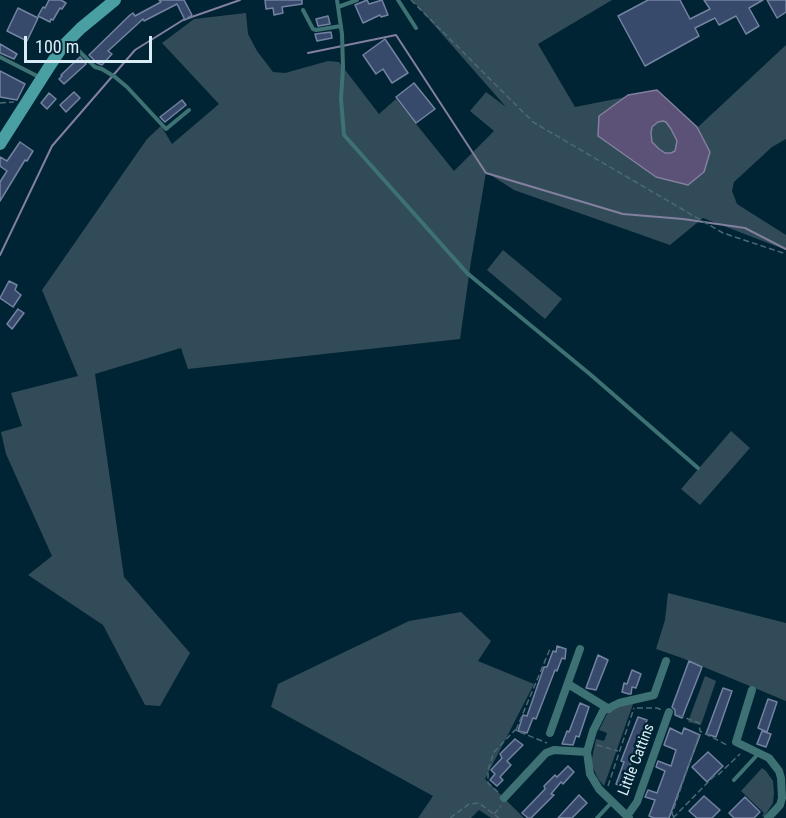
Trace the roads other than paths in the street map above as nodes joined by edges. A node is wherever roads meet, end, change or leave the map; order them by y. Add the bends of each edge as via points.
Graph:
1 (115, 0) edge
2 (337, 0) edge
3 (357, 0) edge
4 (398, 0) edge
5 (338, 7) junction
6 (303, 10) dead end
7 (341, 26) junction
8 (416, 28) dead end
9 (69, 40) junction
10 (0, 57) edge
11 (41, 79) junction
12 (189, 110) dead end
13 (0, 144) edge
14 (698, 468) dead end
15 (580, 649) dead end
16 (666, 661) dead end
17 (568, 684) junction
18 (752, 690) dead end
19 (609, 709) junction
20 (669, 712) road end
21 (550, 733) dead end
22 (586, 752) junction
23 (759, 753) junction
24 (734, 780) dead end
25 (784, 791) edge
26 (505, 799) road end
27 (609, 799) junction
28 (783, 806) edge
29 (628, 817) edge
30 (597, 818) edge
31 (768, 818) edge

1 - 9 main road
2 - 5 lane
3 - 5 lane
4 - 8 lane
5 - 7 lane
6 - 7 lane via 313,29
7 - 14 lane via 344,135 467,273
9 - 11 main road
9 - 12 lane via 95,67 127,87 166,129
10 - 11 lane
11 - 13 main road
15 - 17 street
16 - 19 street via 654,695
17 - 19 street
17 - 21 street
18 - 23 street via 736,742
19 - 22 street via 603,711
20 - 29 street, Little Cattins
22 - 26 street via 546,753
22 - 27 street, Little Cattins via 590,774
23 - 24 lane
23 - 25 street via 779,771
25 - 28 street
27 - 29 street, Little Cattins
27 - 30 lane
28 - 31 street

